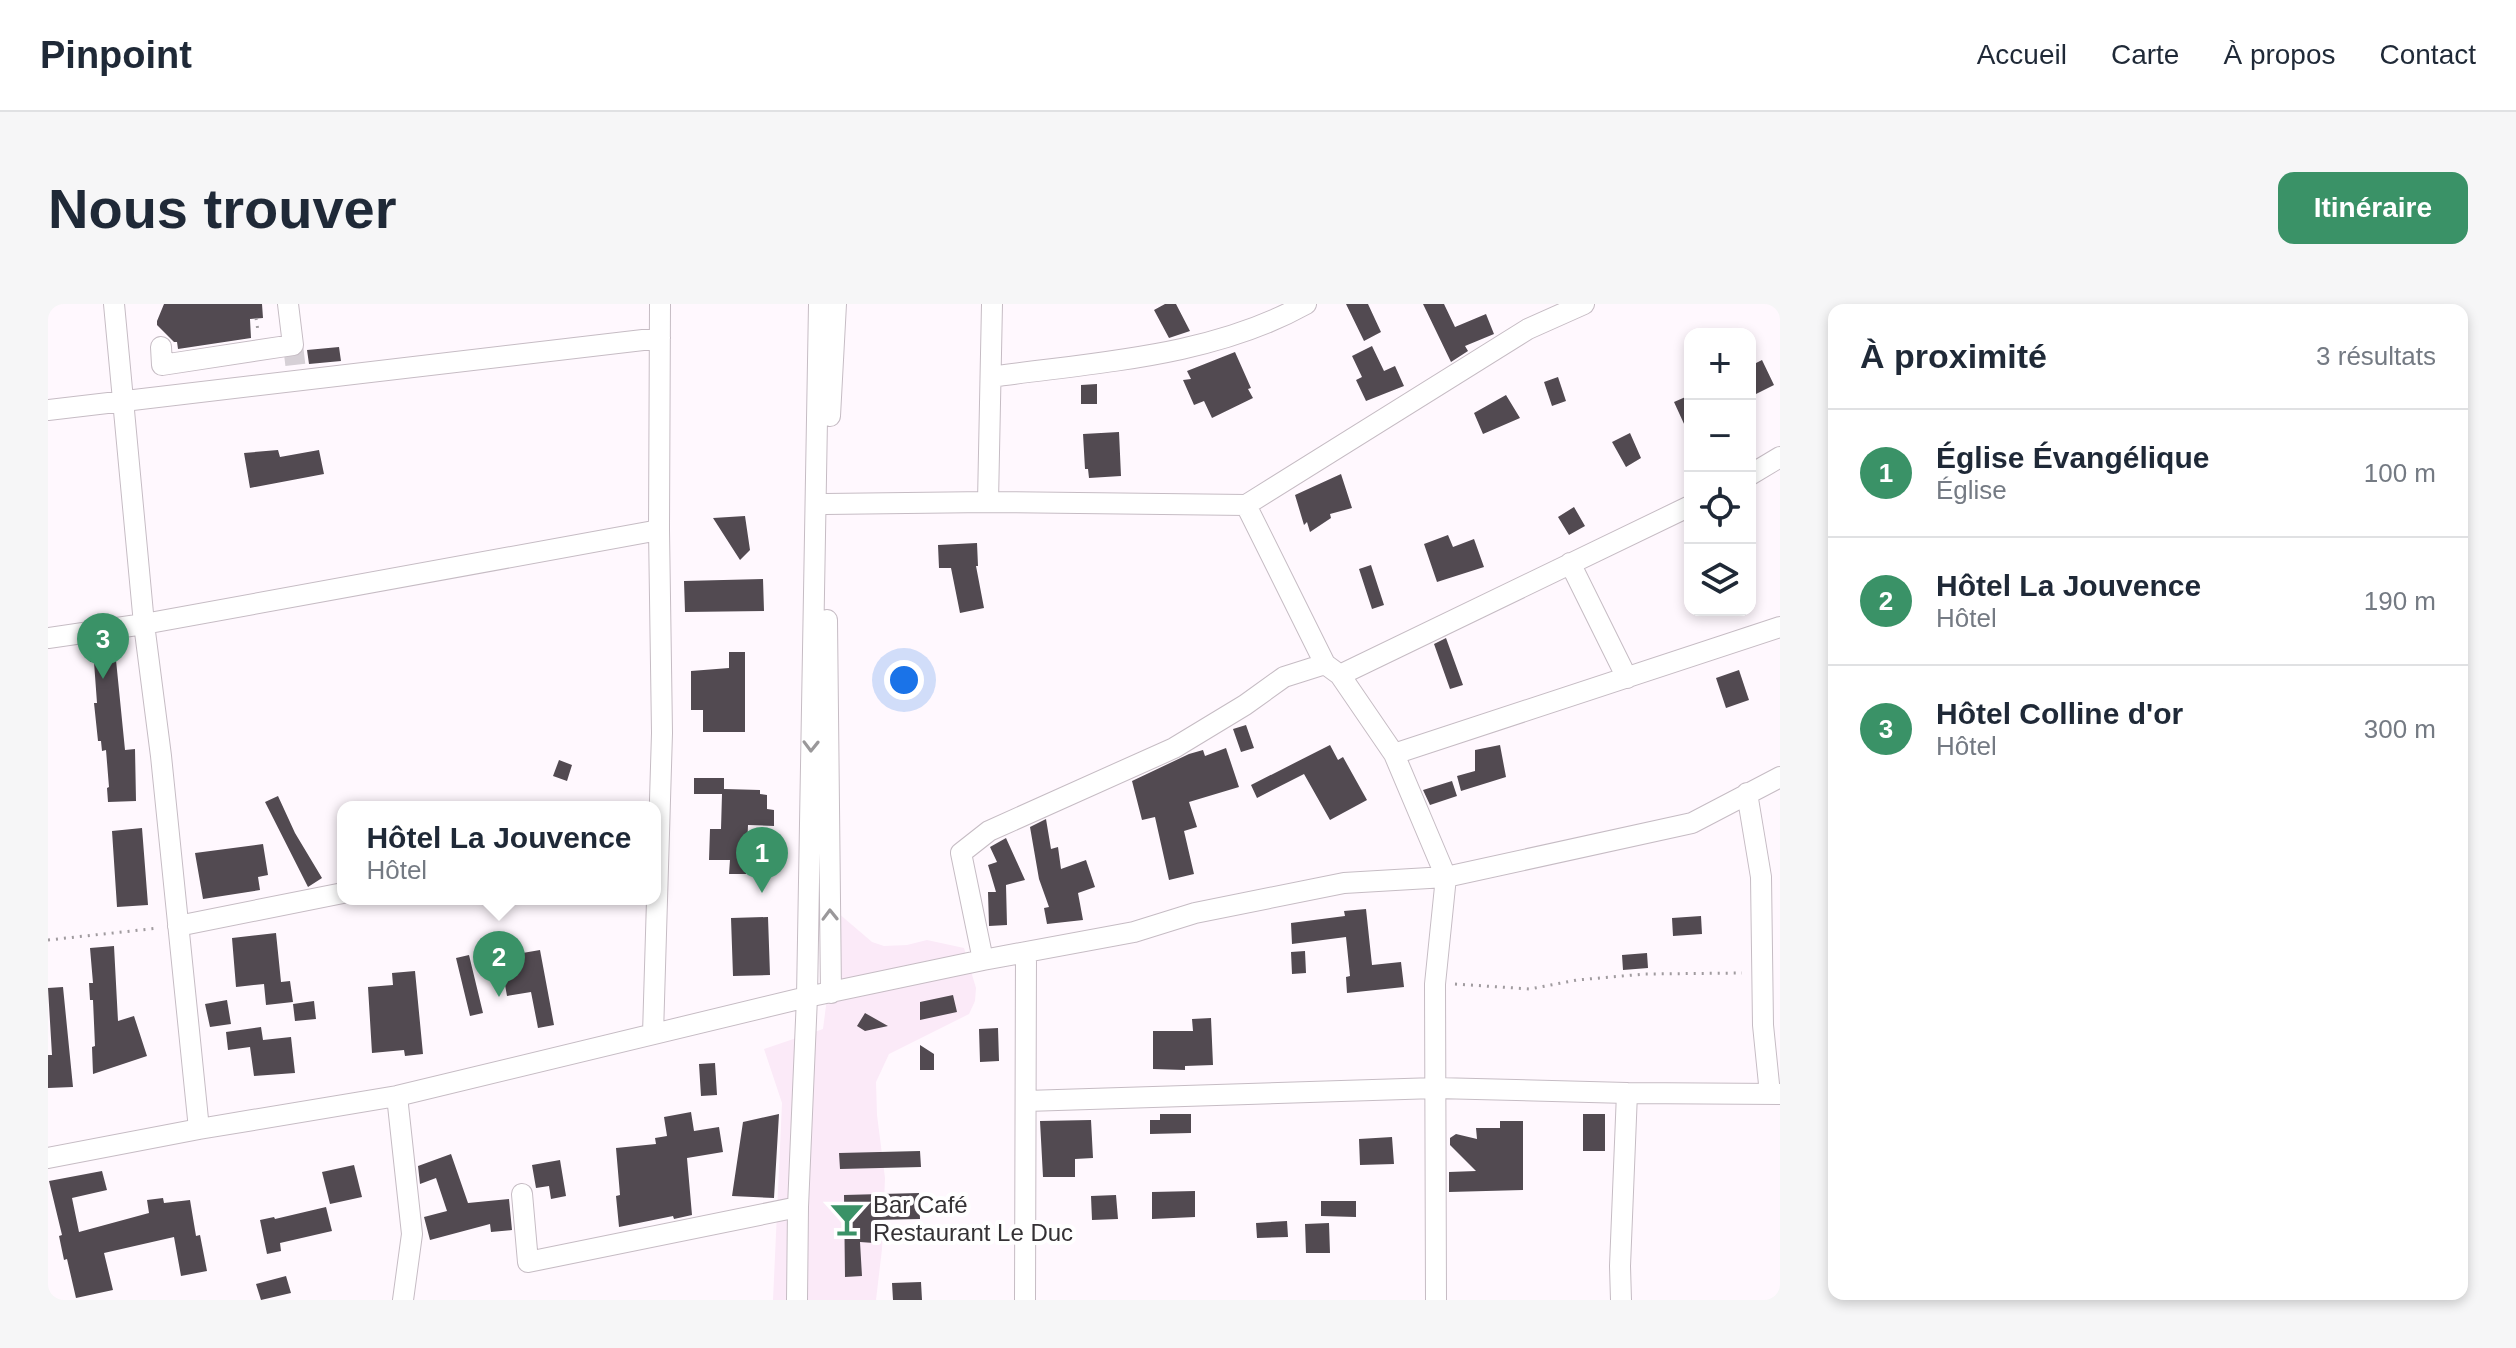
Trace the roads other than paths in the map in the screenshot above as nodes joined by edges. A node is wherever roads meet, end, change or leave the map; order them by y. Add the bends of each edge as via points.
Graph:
1 (114, 304) edge
2 (288, 304) edge
3 (660, 304) edge
4 (819, 304) edge
5 (836, 304) edge
6 (992, 304) edge
7 (1306, 304) edge
8 (1584, 304) edge
9 (660, 338) junction
10 (161, 347) dead end
11 (991, 377) junction
12 (124, 399) junction
13 (48, 410) edge
14 (1780, 457) edge
15 (1755, 472) edge
16 (988, 502) junction
17 (825, 504) junction
18 (1246, 505) junction
19 (1684, 509) edge
20 (659, 530) junction
21 (1570, 563) junction
22 (144, 624) junction
23 (1780, 627) edge
24 (48, 638) edge
25 (1332, 670) junction
26 (1627, 678) junction
27 (1394, 754) junction
28 (1780, 777) edge
29 (1747, 793) junction
30 (658, 801) edge
31 (1446, 877) junction
32 (337, 894) edge
33 (655, 905) edge
34 (178, 926) junction
35 (1026, 952) junction
36 (983, 960) junction
37 (831, 993) junction
38 (807, 997) junction
39 (653, 1034) junction
40 (1436, 1088) junction
41 (1627, 1093) junction
42 (1775, 1094) edge
43 (397, 1096) junction
44 (1026, 1101) junction
45 (199, 1129) junction
46 (48, 1158) edge
47 (522, 1194) dead end
48 (798, 1207) junction
49 (403, 1300) edge
50 (797, 1300) edge
51 (1025, 1300) edge
52 (1436, 1300) edge
53 (1621, 1300) edge

1 - 12 street
2 - 10 street via 293,345 162,365
3 - 9 street
4 -> 38 street
5 - 17 street
6 - 11 street
7 - 11 street via 1222,339
8 - 18 street via 1528,329
9 - 12 street
9 - 20 street
11 - 16 street
12 - 13 street
12 - 22 street
14 - 15 street
16 - 17 street
16 - 18 street
37 -> 17 street
18 - 25 street
19 - 21 street
20 - 22 street
20 - 30 street
21 - 25 street
21 - 26 street
22 - 24 street
22 - 34 street
23 - 26 street
25 - 27 street
25 - 36 street via 1284,677 1174,748 989,831 961,853
26 - 27 street
27 - 31 street
28 - 29 street
29 - 31 street via 1692,823
29 - 42 street via 1761,877 1760,973
31 - 35 street via 1344,883
31 - 40 street via 1435,984
32 - 34 street
33 - 39 street
34 - 45 street
35 - 36 street
35 - 44 street
36 - 37 street
37 - 38 street
38 - 39 street
38 - 48 street
39 - 43 street
40 - 41 street
40 - 44 street
40 - 52 street
41 - 42 street
41 - 53 street
43 - 45 street
43 - 49 street via 412,1234
44 - 51 street
45 - 46 street
47 - 48 street via 528,1262
48 - 50 street

